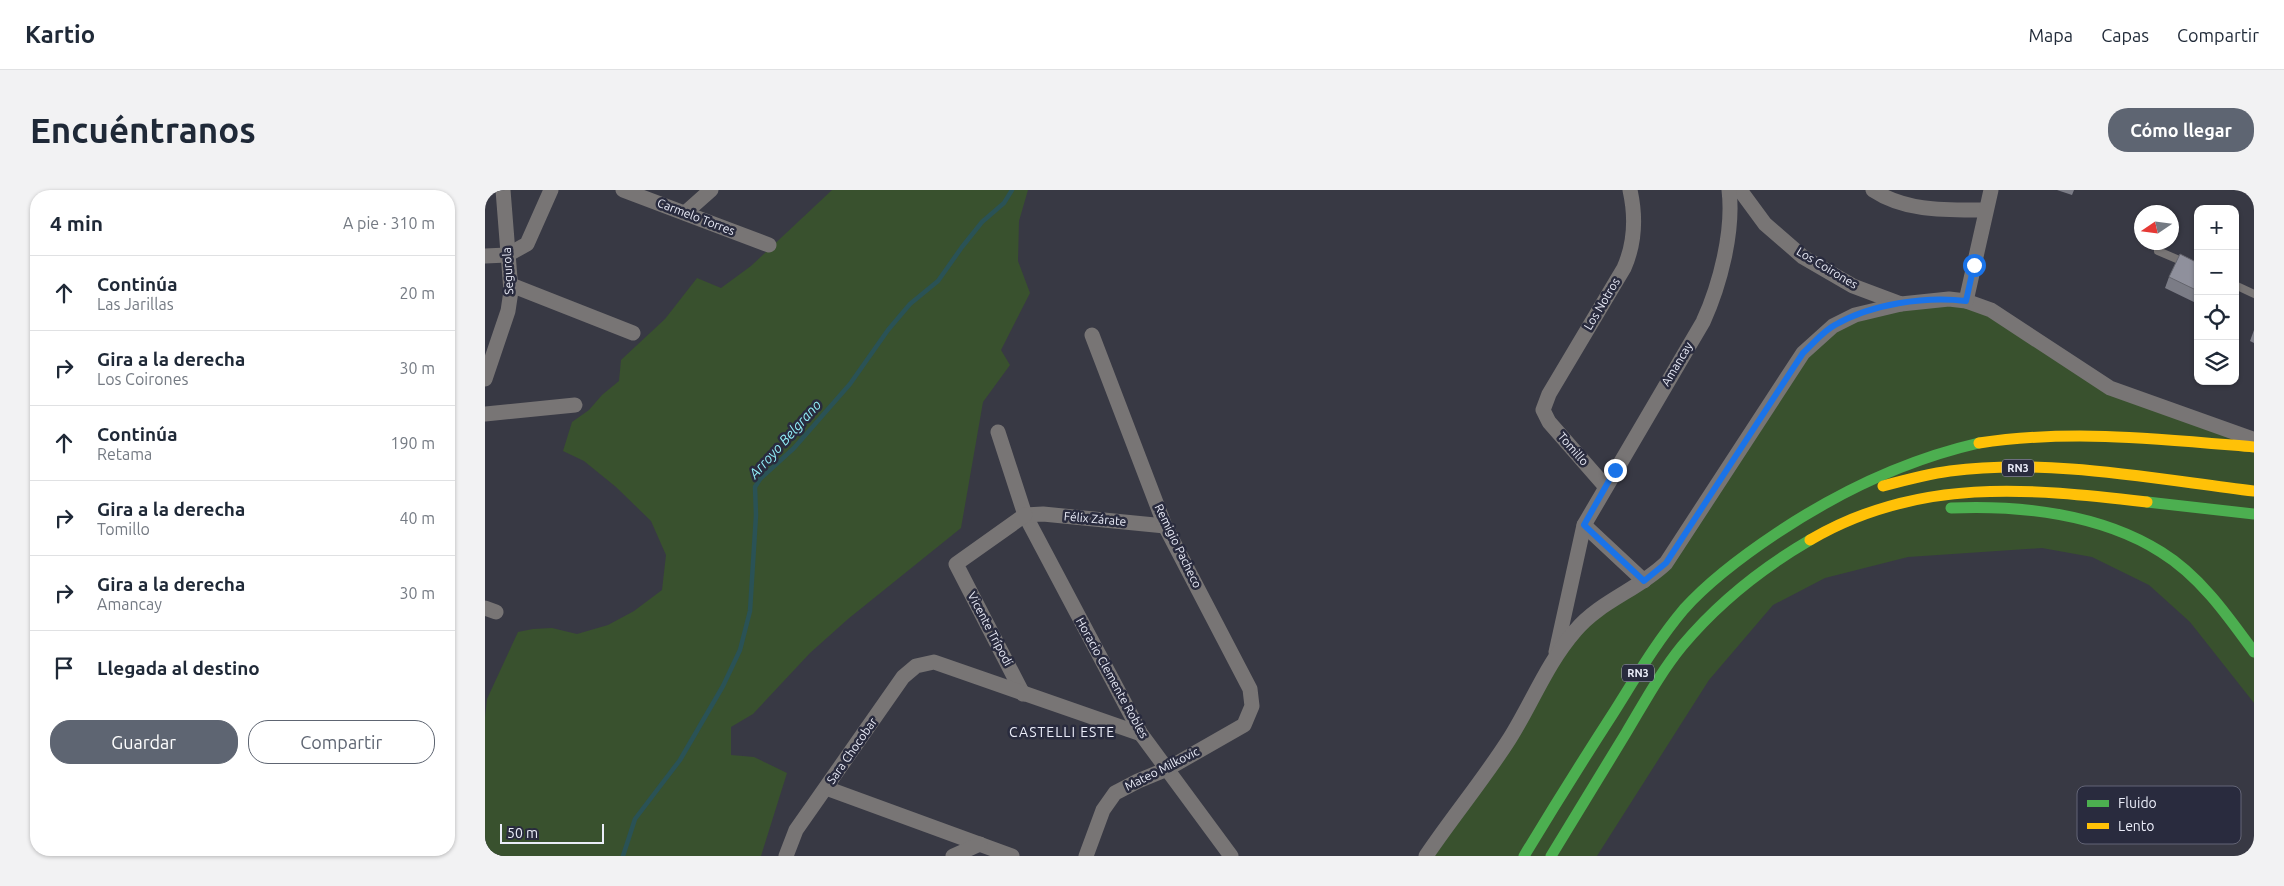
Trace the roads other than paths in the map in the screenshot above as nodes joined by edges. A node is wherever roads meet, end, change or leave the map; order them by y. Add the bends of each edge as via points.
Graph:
1 (503, 190) edge
2 (551, 190) edge
3 (623, 190) edge
4 (711, 190) edge
5 (1630, 190) edge
6 (1729, 190) edge
7 (1740, 190) edge
8 (1873, 190) edge
9 (1991, 190) edge
10 (1985, 210) junction
11 (685, 214) junction
12 (769, 245) dead end
13 (2158, 251) dead end
14 (507, 255) junction
15 (485, 256) edge
16 (2194, 266) edge
17 (511, 285) junction
18 (2239, 287) edge
19 (2254, 294) edge
20 (1966, 301) junction
21 (1901, 304) junction
22 (633, 333) dead end
23 (1092, 335) dead end
24 (485, 379) edge
25 (575, 405) dead end
26 (1543, 410) joint
27 (485, 414) edge
28 (998, 432) dead end
29 (2254, 440) edge
30 (2254, 448) edge
31 (1605, 486) junction
32 (2254, 491) edge
33 (1866, 514) junction
34 (2254, 514) edge
35 (1025, 515) junction
36 (1791, 524) junction
37 (1584, 525) junction
38 (1165, 526) junction
39 (1644, 581) junction
40 (2254, 652) edge
41 (1555, 656) junction
42 (934, 662) joint
43 (1023, 694) junction
44 (1243, 725) joint
45 (1141, 734) junction
46 (1167, 769) junction
47 (826, 788) junction
48 (981, 844) junction
49 (786, 856) edge
50 (953, 856) edge
51 (1012, 856) edge
52 (1086, 856) edge
53 (1231, 856) edge
54 (1427, 856) edge
55 (1524, 856) edge
56 (1551, 856) edge

1 - 14 street, Segurola
2 - 14 street via 527,244
3 - 11 street, Carmelo Torres
4 - 11 street
5 - 26 street, Los Notros via 1633,206 1631,252 1549,394
6 - 31 street, Amancay via 1729,224 1713,300
7 - 21 street, Los Coirones via 1765,224 1803,257 1853,286
8 - 10 street via 1885,198 1929,209
9 - 10 street
10 - 20 street
11 - 12 street, Carmelo Torres
13 - 16 lane
14 - 15 street
14 - 17 street, Segurola
17 - 22 street
17 - 24 street, Segurola via 507,311
18 - 19 lane
20 - 21 street, Los Coirones via 1949,299
20 - 29 street, Los Coirones via 1991,310 2111,388
21 - 39 street via 1855,315 1833,326 1803,353 1666,563
23 - 38 street, Remigio Pacheco
25 - 27 street
26 - 31 street, Tomillo via 1549,422
28 - 35 street, Horacio Clemente Robles
30 - 36 highway via 2107,434 1980,442 1913,459 1884,471 1843,491
31 - 37 street, Amancay
32 - 36 highway, RN3 via 2055,469 1968,469 1877,487 1852,495
33 - 34 highway, RN3 via 1925,497 1986,490 2061,492
33 - 40 highway via 1981,508 2058,516 2130,536 2161,552 2205,589
33 - 56 highway, RN3 via 1821,534 1772,562 1733,593 1701,625 1651,692
35 - 38 street, Félix Zárate
35 - 43 street, Vicente Trípodi via 956,564
35 - 45 street, Horacio Clemente Robles
36 - 55 highway, RN3 via 1725,571 1671,626
37 - 39 street
37 - 41 street, Amancay
38 - 44 street, Remigio Pacheco via 1250,689 1253,706
39 - 41 street via 1596,610
41 - 54 street via 1510,738
42 - 43 street, Vicente Trípodi
42 - 47 street, Sara Chocobar via 916,666 903,676
43 - 45 street, Vicente Trípodi
44 - 46 street, Mateo Milkovic
45 - 46 street, Horacio Clemente Robles
46 - 52 street, Mateo Milkovic via 1115,793 1103,810
46 - 53 street, Horacio Clemente Robles
47 - 48 street
47 - 49 street, Sara Chocobar via 796,830
48 - 50 street
48 - 51 street

